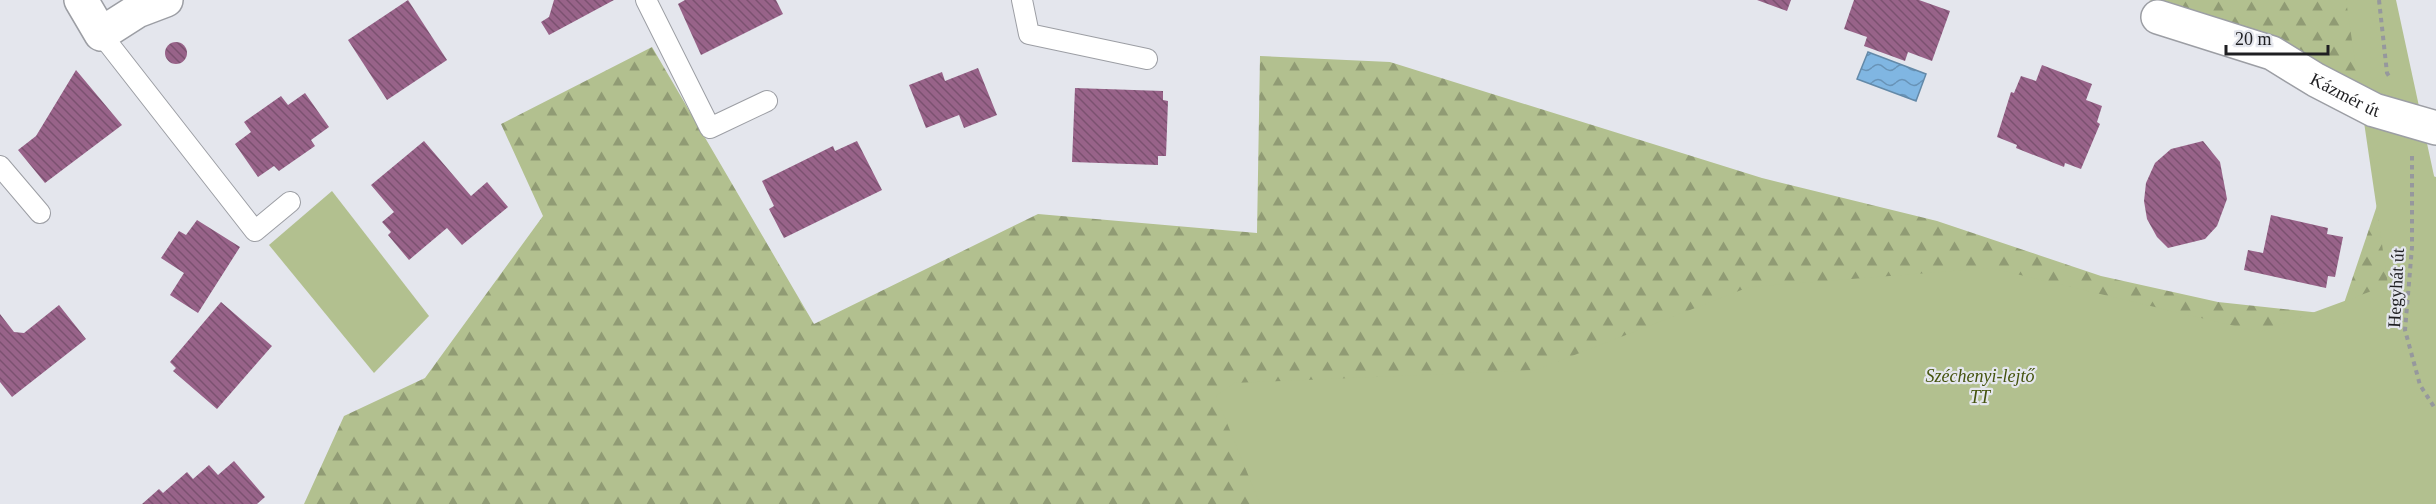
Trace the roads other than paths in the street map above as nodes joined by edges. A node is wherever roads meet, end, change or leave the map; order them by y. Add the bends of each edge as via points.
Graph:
1 (81, 0) edge
2 (166, 0) edge
3 (646, 0) edge
4 (1022, 0) edge
5 (2158, 17) dead end
6 (101, 34) junction
7 (1147, 59) dead end
8 (767, 100) dead end
9 (2436, 128) edge
10 (0, 166) edge
11 (290, 202) dead end
12 (40, 213) dead end

1 - 6 street
2 - 6 street via 137,11
3 - 8 lane via 710,128
4 - 7 lane via 1029,34
5 - 9 street, Kázmér út via 2272,53 2374,110
6 - 11 lane via 255,231
10 - 12 lane

